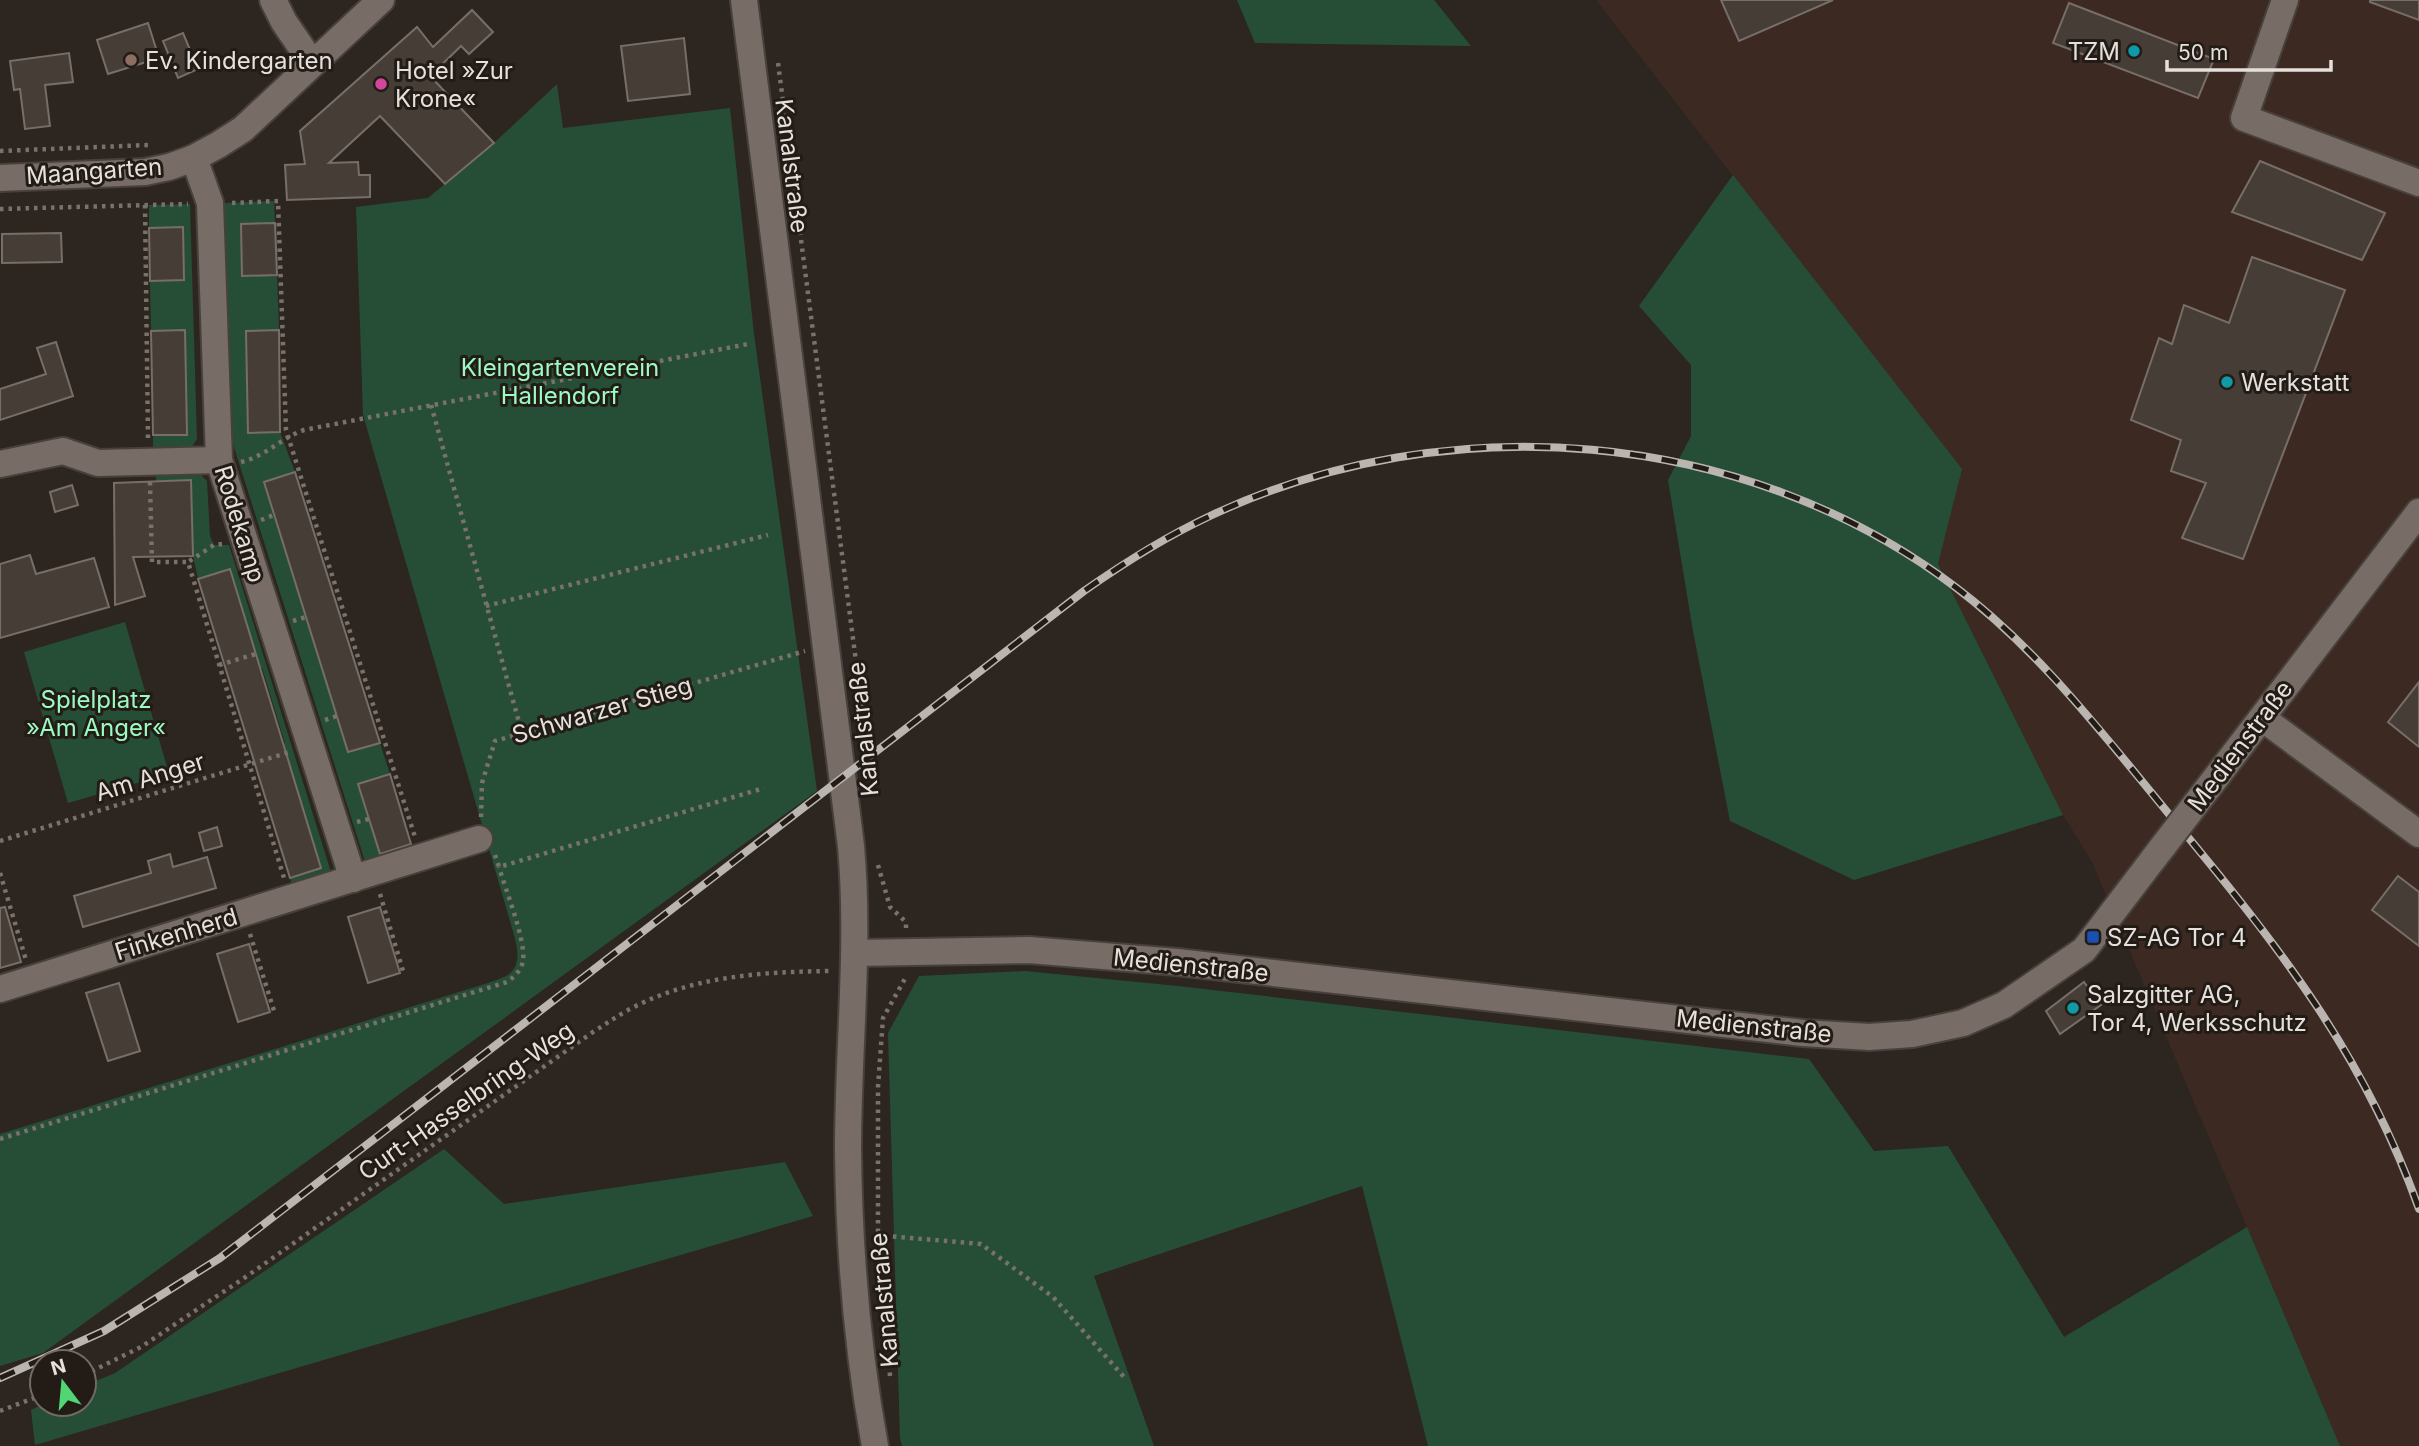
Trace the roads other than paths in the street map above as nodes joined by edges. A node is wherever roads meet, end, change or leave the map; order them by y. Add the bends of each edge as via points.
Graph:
1 (274, 0) edge
2 (381, 0) edge
3 (744, 0) edge
4 (2285, 0) edge
5 (312, 63) junction
6 (194, 158) junction
7 (0, 178) edge
8 (2419, 183) edge
9 (219, 460) junction
10 (0, 464) edge
11 (2419, 512) edge
12 (2262, 718) junction
13 (2419, 834) edge
14 (480, 839) road end
15 (363, 876) junction
16 (855, 962) junction
17 (0, 989) edge
18 (875, 1446) edge

1 - 5 street
2 - 5 street, Maangarten
3 - 16 street, Kanalstraße via 851,846
4 - 8 street via 2244,118
5 - 6 street, Maangarten via 243,129
6 - 7 street, Maangarten via 145,172
6 - 9 street, Rodekamp via 209,200
9 - 10 street via 98,463 63,451
9 - 15 street, Rodekamp via 310,746
11 - 12 street, Medienstraße
12 - 13 street
12 - 16 street, Medienstraße, bridge via 2084,950 2004,1005 1963,1023 1912,1034 1803,1033 1177,962 1029,950 904,968
14 - 15 street
15 - 17 street, Finkenherd
16 - 18 street, Kanalstraße via 848,1147 850,1236 862,1368

